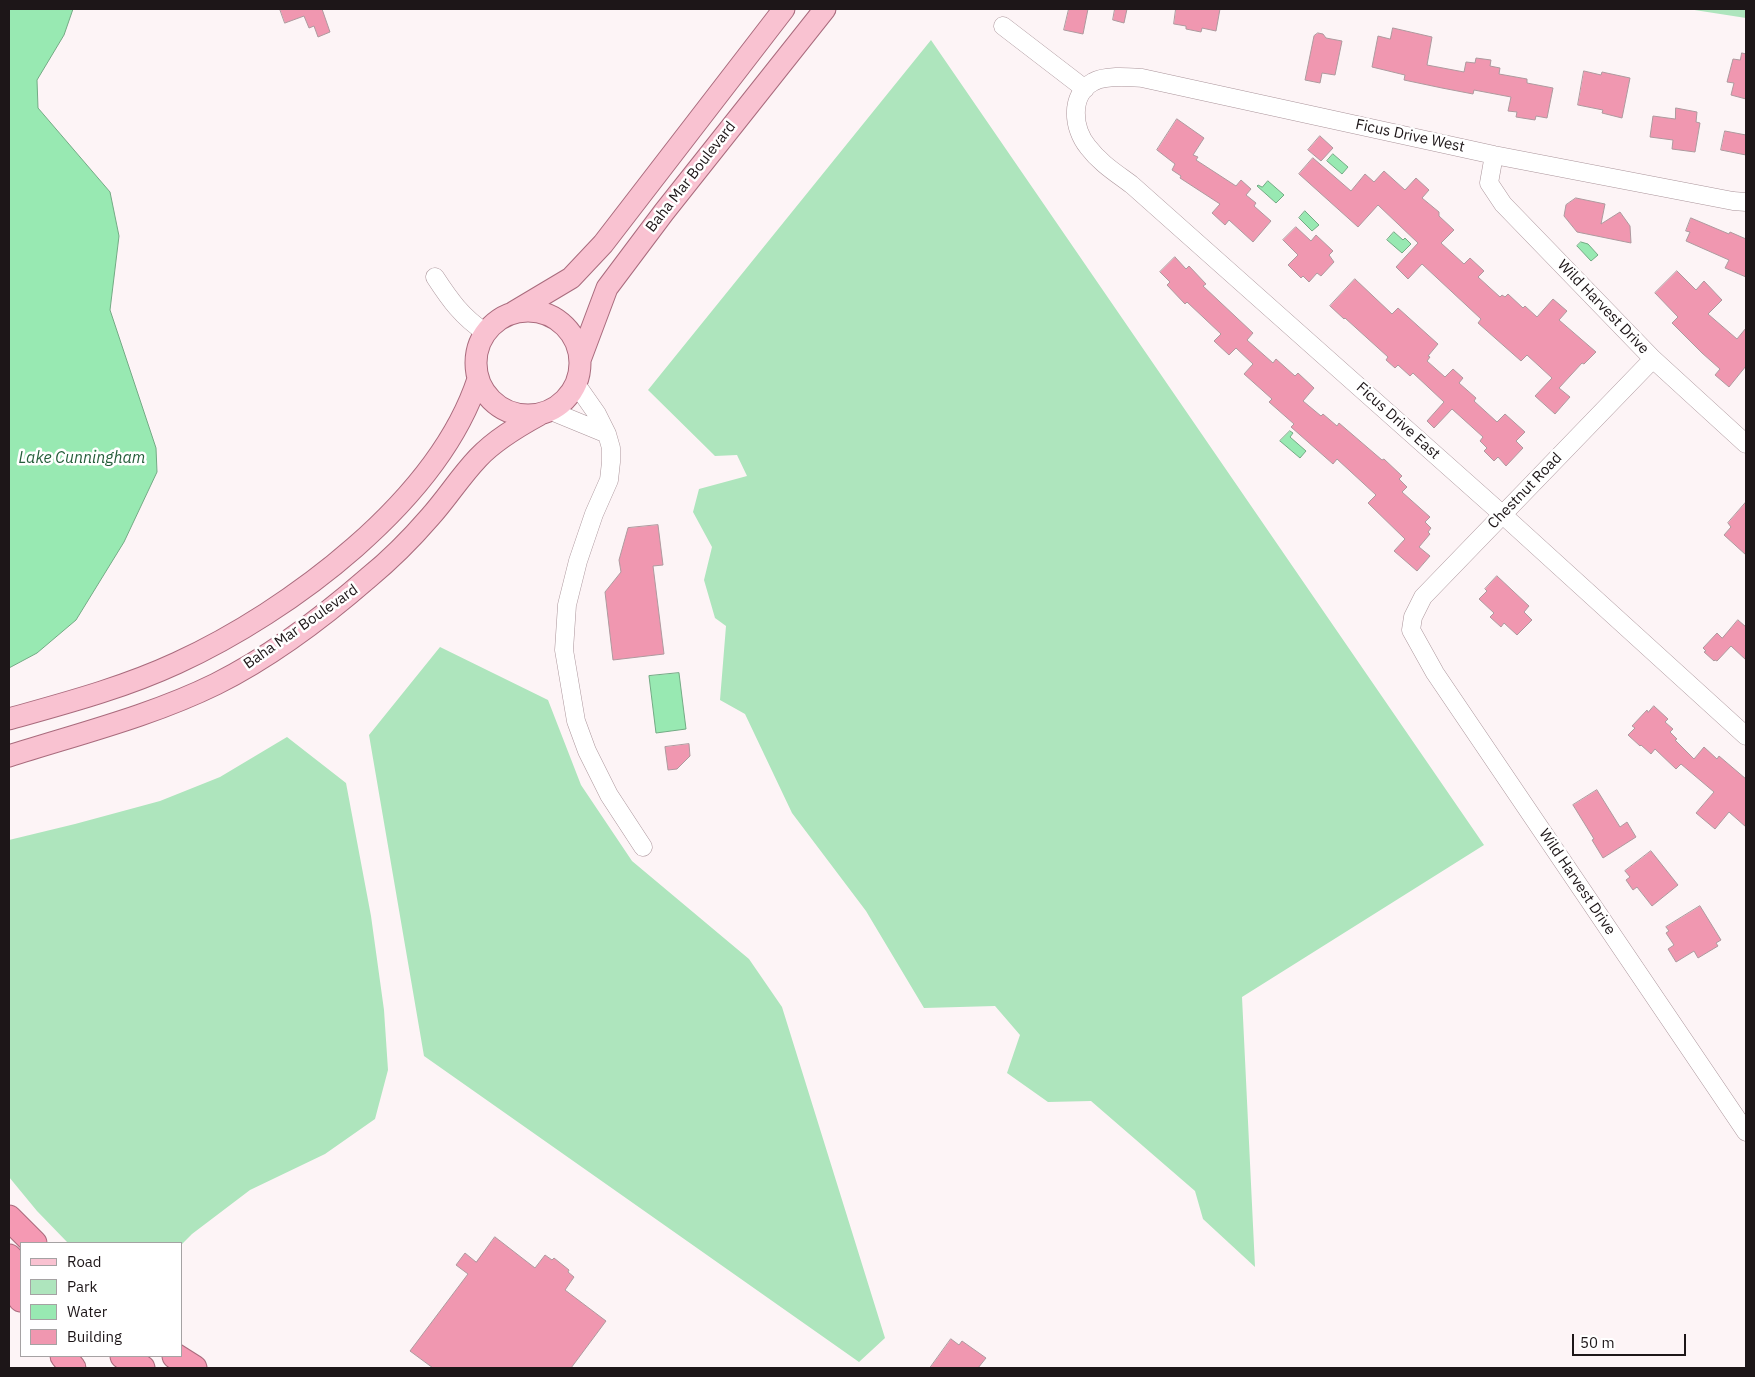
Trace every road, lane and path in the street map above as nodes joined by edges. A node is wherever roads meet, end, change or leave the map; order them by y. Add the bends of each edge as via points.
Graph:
1 (784, 9) edge
2 (825, 9) edge
3 (1003, 26) dead end
4 (1082, 93) junction
5 (1494, 155) junction
6 (1746, 202) edge
7 (435, 277) dead end
8 (514, 312) junction
9 (486, 333) junction
10 (1653, 359) junction
11 (580, 360) junction
12 (478, 379) junction
13 (576, 384) junction
14 (545, 413) junction
15 (607, 434) junction
16 (1746, 444) edge
17 (1503, 515) junction
18 (1411, 630) joint
19 (9, 719) edge
20 (1746, 736) edge
21 (9, 756) edge
22 (644, 847) dead end
23 (1746, 1132) edge
24 (9, 1218) edge
25 (33, 1242) edge
26 (9, 1257) edge
27 (20, 1269) edge
28 (9, 1280) edge
29 (20, 1297) edge
30 (64, 1357) edge
31 (125, 1357) edge
32 (178, 1357) edge
33 (73, 1368) edge
34 (142, 1368) edge
35 (194, 1368) edge

1 - 8 main road, Baha Mar Boulevard via 603,244 571,278
2 - 11 main road, Baha Mar Boulevard via 607,288
3 - 4 street
4 - 5 street, Ficus Drive West via 1092,82 1112,77 1142,78
4 - 17 street, Ficus Drive East via 1075,112 1078,130 1086,146 1102,163 1138,190
5 - 6 street, Ficus Drive West
5 - 10 street, Wild Harvest Drive via 1489,183 1504,204
7 - 9 street via 453,304
8 - 9 main road via 490,326
8 - 11 main road via 537,311 558,320 574,338
9 - 12 main road via 477,351
10 - 16 street, Wild Harvest Drive
10 - 17 street, Chestnut Road
11 - 13 main road
12 - 14 main road via 491,401 502,409 526,416
12 - 19 main road, Baha Mar Boulevard via 457,428 424,474 374,529 289,599 215,644 169,666 110,690
13 - 14 main road via 561,404
13 - 15 street
14 - 15 street
14 - 21 main road, Baha Mar Boulevard via 515,428 490,446 402,547 368,578 252,664 177,701
15 - 22 street via 611,448 609,480 576,570 567,606 564,650 576,720 587,751 609,795
17 - 18 street, Chestnut Road via 1423,597 1413,617
17 - 20 street, Ficus Drive East
18 - 23 street, Wild Harvest Drive via 1435,673
24 - 25 highway
26 - 27 highway
28 - 29 highway
30 - 33 highway
31 - 34 highway
32 - 35 highway

